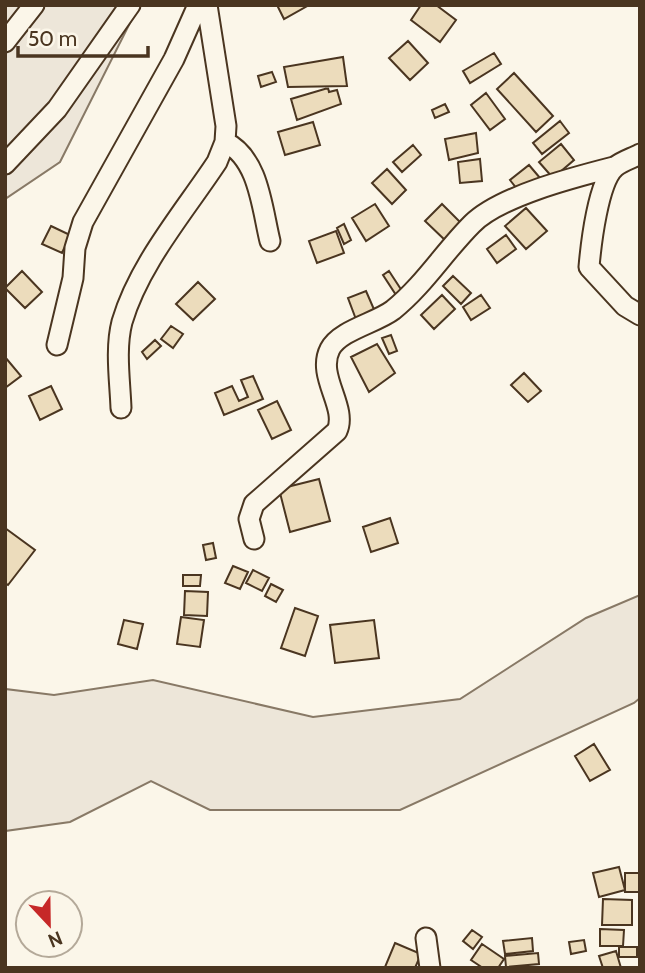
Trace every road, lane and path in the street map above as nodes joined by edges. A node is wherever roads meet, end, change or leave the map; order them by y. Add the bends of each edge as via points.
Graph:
1 (34, 5) edge
2 (130, 5) edge
3 (198, 5) edge
4 (207, 5) edge
5 (5, 42) edge
6 (225, 142) junction
7 (640, 154) edge
8 (5, 164) edge
9 (614, 167) junction
10 (270, 241) dead end
11 (640, 315) edge
12 (57, 345) dead end
13 (121, 408) dead end
14 (254, 539) dead end
15 (426, 938) dead end
16 (430, 968) edge

1 - 5 street
2 - 8 street via 57,110
3 - 12 street via 174,59 83,222
4 - 6 street
6 - 10 street via 237,148 256,182
6 - 13 street via 217,162 141,277 122,324
7 - 9 street
9 - 11 street via 598,205 589,267 625,306
9 - 14 street via 562,180 473,222 412,294 330,348 327,366 341,422 337,431 254,504 250,519
15 - 16 street

